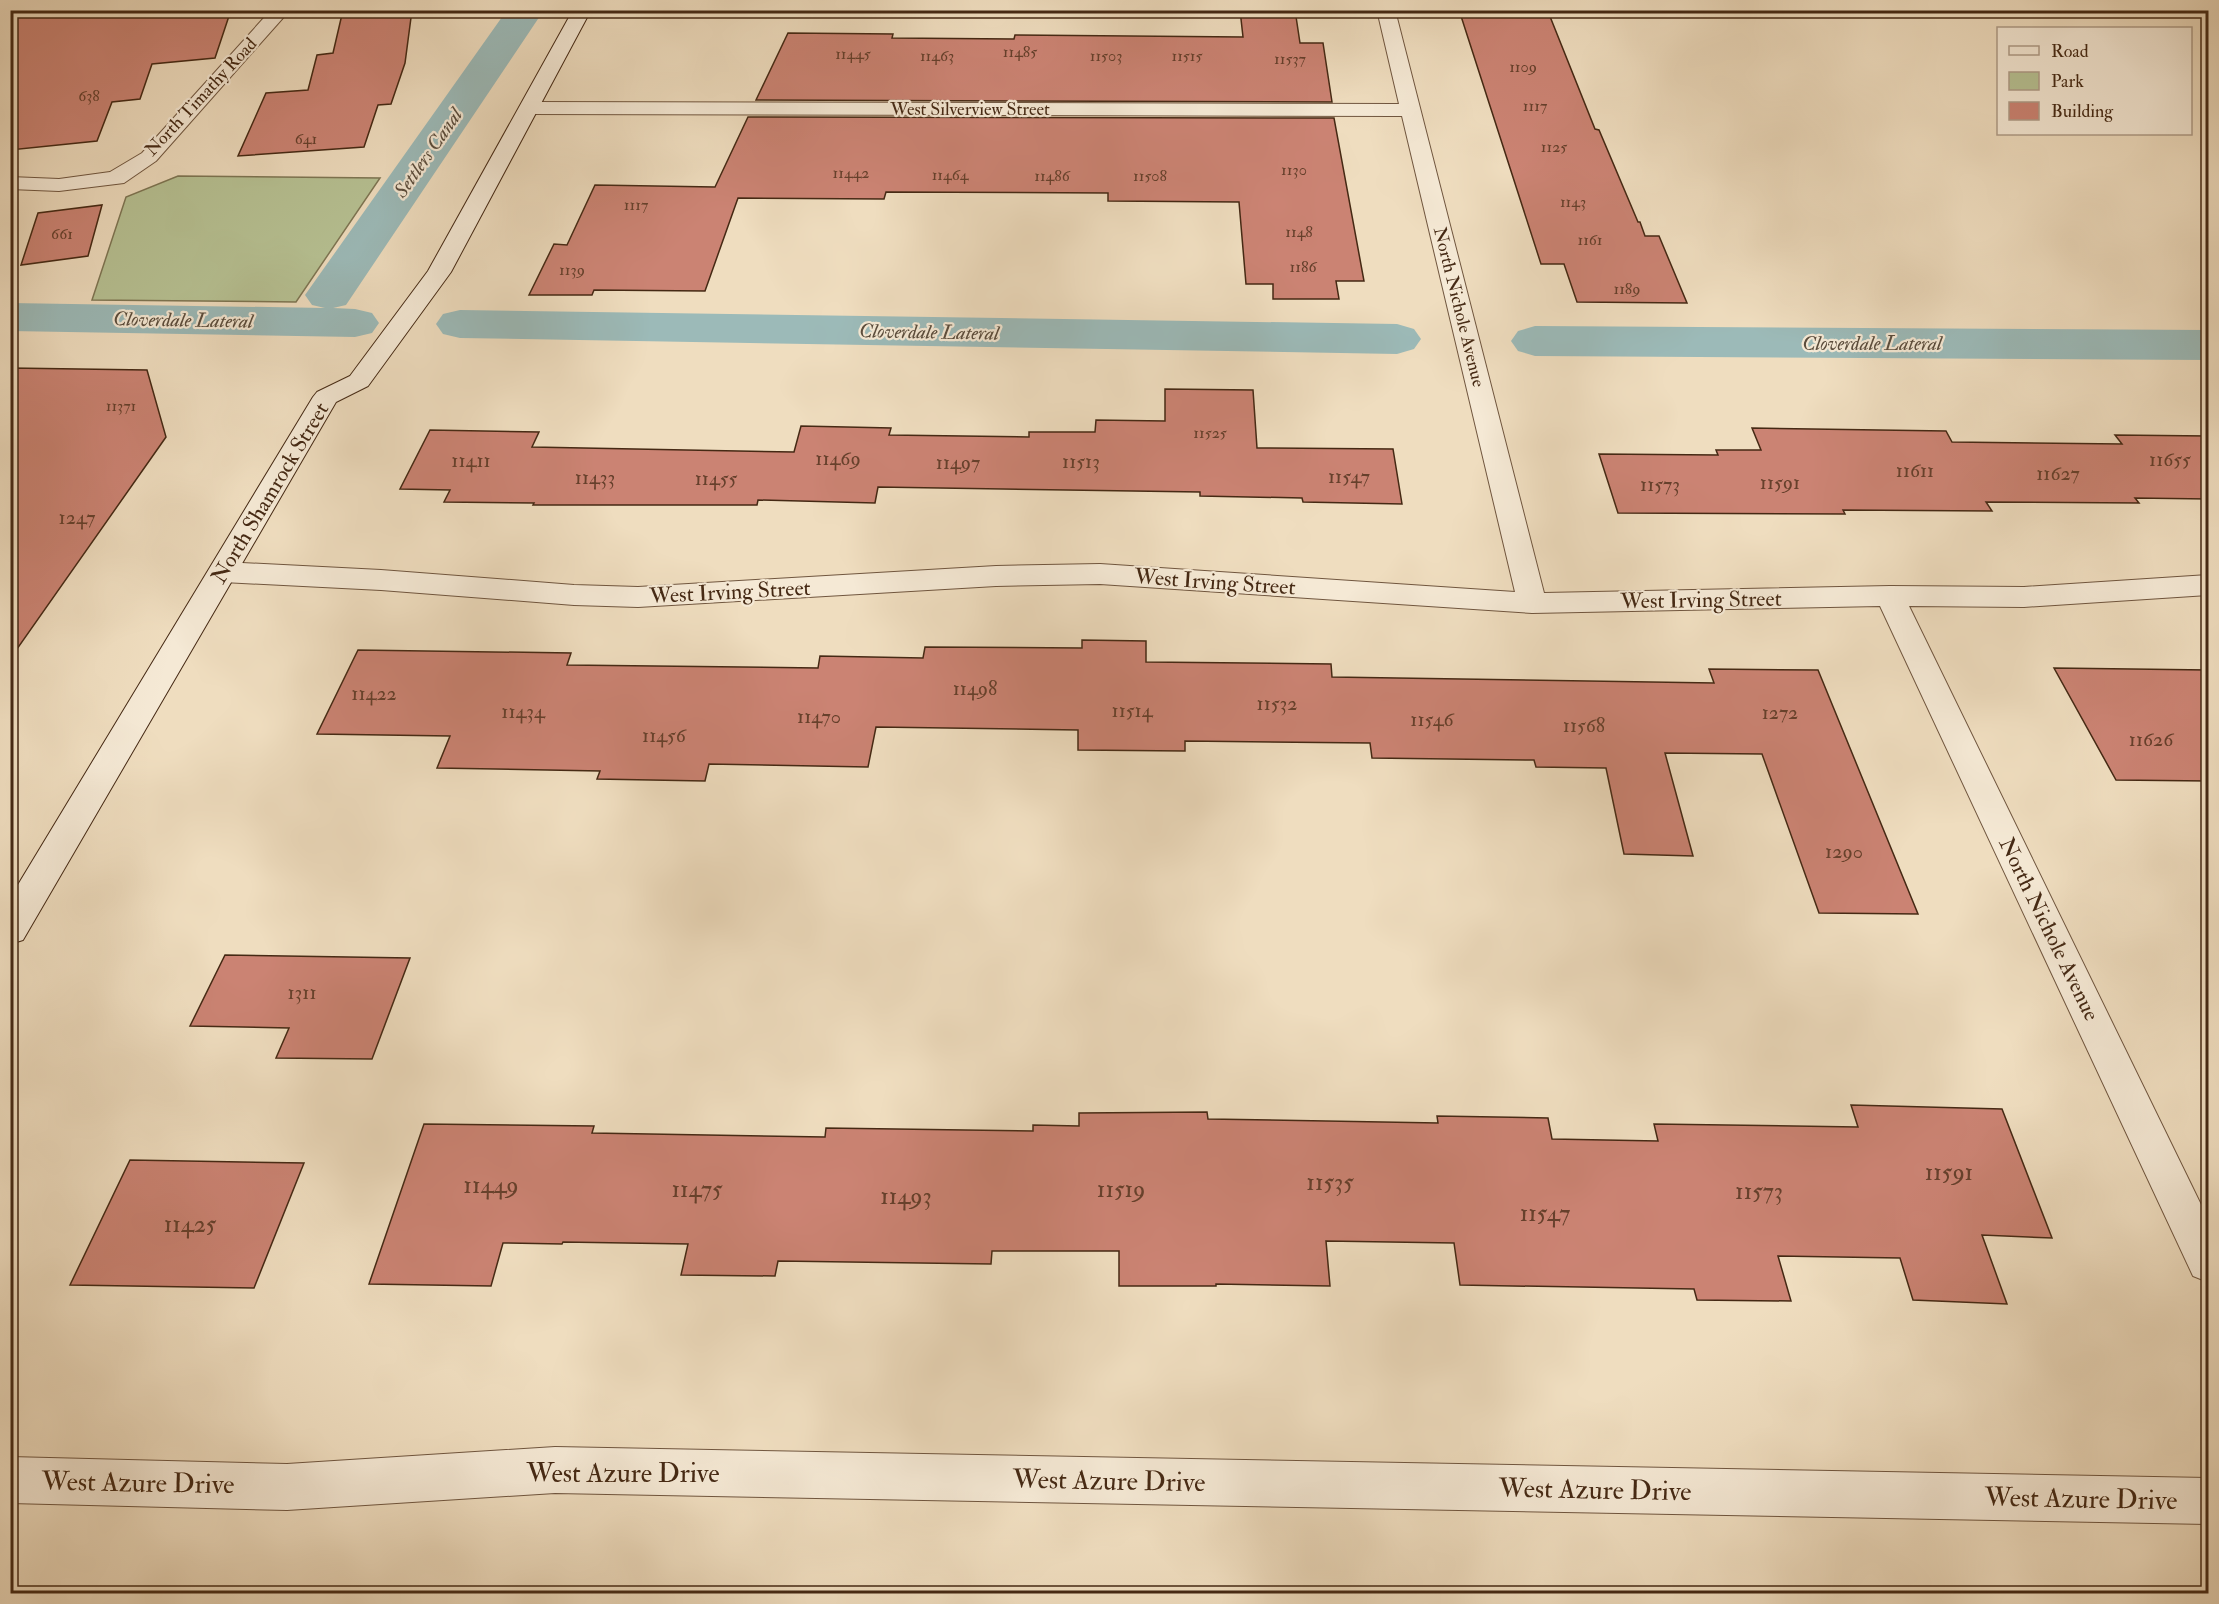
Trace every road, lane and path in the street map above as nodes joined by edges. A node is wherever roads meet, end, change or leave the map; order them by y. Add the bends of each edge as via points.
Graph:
1 (281, 10) edge
2 (582, 10) edge
3 (1386, 10) edge
4 (530, 108) junction
5 (1410, 110) junction
6 (10, 183) edge
7 (223, 572) junction
8 (2208, 585) edge
9 (1890, 596) junction
10 (1532, 603) junction
11 (10, 930) edge
12 (2208, 1262) edge
13 (10, 1480) edge
14 (2208, 1501) edge

1 - 6 street, North Timathy Road via 149,157 116,178 59,185
2 - 4 street, North Shamrock Street
3 - 5 street, North Nichole Avenue
4 - 5 street, West Silverview Street
4 - 7 street, North Shamrock Street via 439,272 359,381 326,397
5 - 10 street, North Nichole Avenue
7 - 10 street, West Irving Street via 638,597 996,576 1100,574
7 - 11 street, North Shamrock Street
8 - 9 street, West Irving Street via 2024,597
9 - 10 street, West Irving Street
9 - 12 street, North Nichole Avenue
13 - 14 street, West Azure Drive via 287,1487 555,1470

